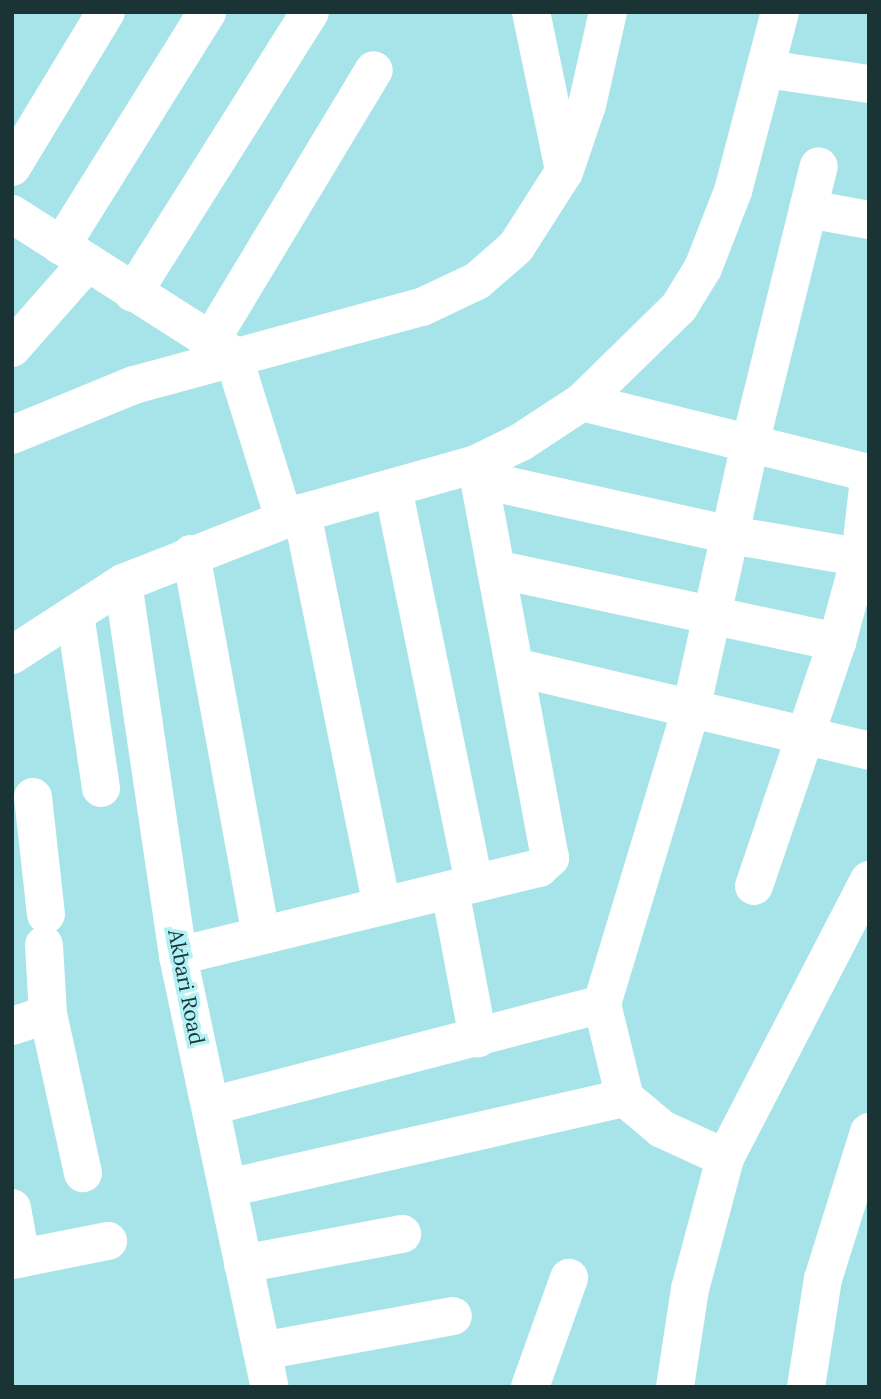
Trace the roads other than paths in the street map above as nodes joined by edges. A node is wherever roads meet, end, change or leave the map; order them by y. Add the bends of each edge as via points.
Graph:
1 (106, 12) edge
2 (207, 12) edge
3 (310, 12) edge
4 (531, 12) edge
5 (608, 12) edge
6 (780, 12) edge
7 (766, 69) junction
8 (374, 70) dead end
9 (869, 83) edge
10 (819, 166) dead end
11 (12, 167) edge
12 (565, 172) junction
13 (808, 209) junction
14 (12, 214) edge
15 (869, 220) edge
16 (74, 254) junction
17 (133, 293) junction
18 (12, 348) edge
19 (222, 348) junction
20 (582, 402) junction
21 (12, 435) edge
22 (750, 444) junction
23 (477, 471) junction
24 (869, 473) edge
25 (869, 479) edge
26 (393, 488) junction
27 (293, 516) junction
28 (731, 535) junction
29 (191, 554) junction
30 (864, 558) edge
31 (496, 569) junction
32 (123, 583) junction
33 (75, 614) junction
34 (714, 618) junction
35 (837, 642) junction
36 (12, 654) edge
37 (515, 667) junction
38 (691, 710) junction
39 (806, 734) junction
40 (869, 751) edge
41 (100, 788) dead end
42 (33, 797) dead end
43 (26, 877) edge
44 (869, 880) edge
45 (754, 886) dead end
46 (462, 887) junction
47 (382, 906) junction
48 (261, 933) junction
49 (178, 956) junction
50 (602, 1004) junction
51 (48, 1014) junction
52 (12, 1026) edge
53 (478, 1038) junction
54 (625, 1098) junction
55 (211, 1106) junction
56 (869, 1132) edge
57 (725, 1158) junction
58 (83, 1173) dead end
59 (228, 1188) junction
60 (12, 1208) edge
61 (402, 1234) dead end
62 (108, 1241) dead end
63 (17, 1259) edge
64 (243, 1265) junction
65 (569, 1278) dead end
66 (453, 1316) dead end
67 (266, 1369) edge
68 (529, 1387) edge
69 (675, 1387) edge
70 (806, 1387) edge

1 - 11 street
2 - 16 street
3 - 17 street
4 - 12 street
5 - 12 street via 587,105
6 - 7 street
7 - 9 street
7 - 20 street via 733,191 703,268 679,307
8 - 19 street
10 - 13 street
12 - 19 street via 516,247 477,281 422,307
13 - 15 street
13 - 22 street
14 - 16 street
16 - 17 street
16 - 18 street
17 - 19 street
19 - 21 street
19 - 27 street via 247,396 273,483
20 - 22 street
20 - 23 street
22 - 24 street
22 - 28 street
23 - 26 street
23 - 28 street
23 - 31 street
25 - 30 street
26 - 27 street
26 - 46 street
27 - 29 street
27 - 47 street
28 - 30 street
28 - 34 street
29 - 32 street
29 - 48 street
30 - 35 street
31 - 34 street
31 - 37 street
32 - 33 street
32 - 49 street, Akbari Road
33 - 36 street
33 - 41 street
34 - 35 street
34 - 38 street
35 - 39 street
37 - 38 street
37 - 46 street via 550,858 539,868
38 - 39 street
38 - 50 street
39 - 40 street
39 - 45 street
42 - 43 street
43 - 51 street via 45,929
44 - 57 street
46 - 47 street
46 - 53 street
47 - 48 street
48 - 49 street
49 - 55 street, Akbari Road
50 - 53 street
50 - 54 street
51 - 52 street
51 - 58 street
53 - 55 street
54 - 57 street via 652,1123
54 - 59 street
55 - 59 street, Akbari Road
56 - 70 street via 823,1279
57 - 69 street via 690,1289
59 - 64 street, Akbari Road
60 - 63 street
61 - 64 street
62 - 63 street
64 - 67 street, Akbari Road
65 - 68 street
66 - 67 street

